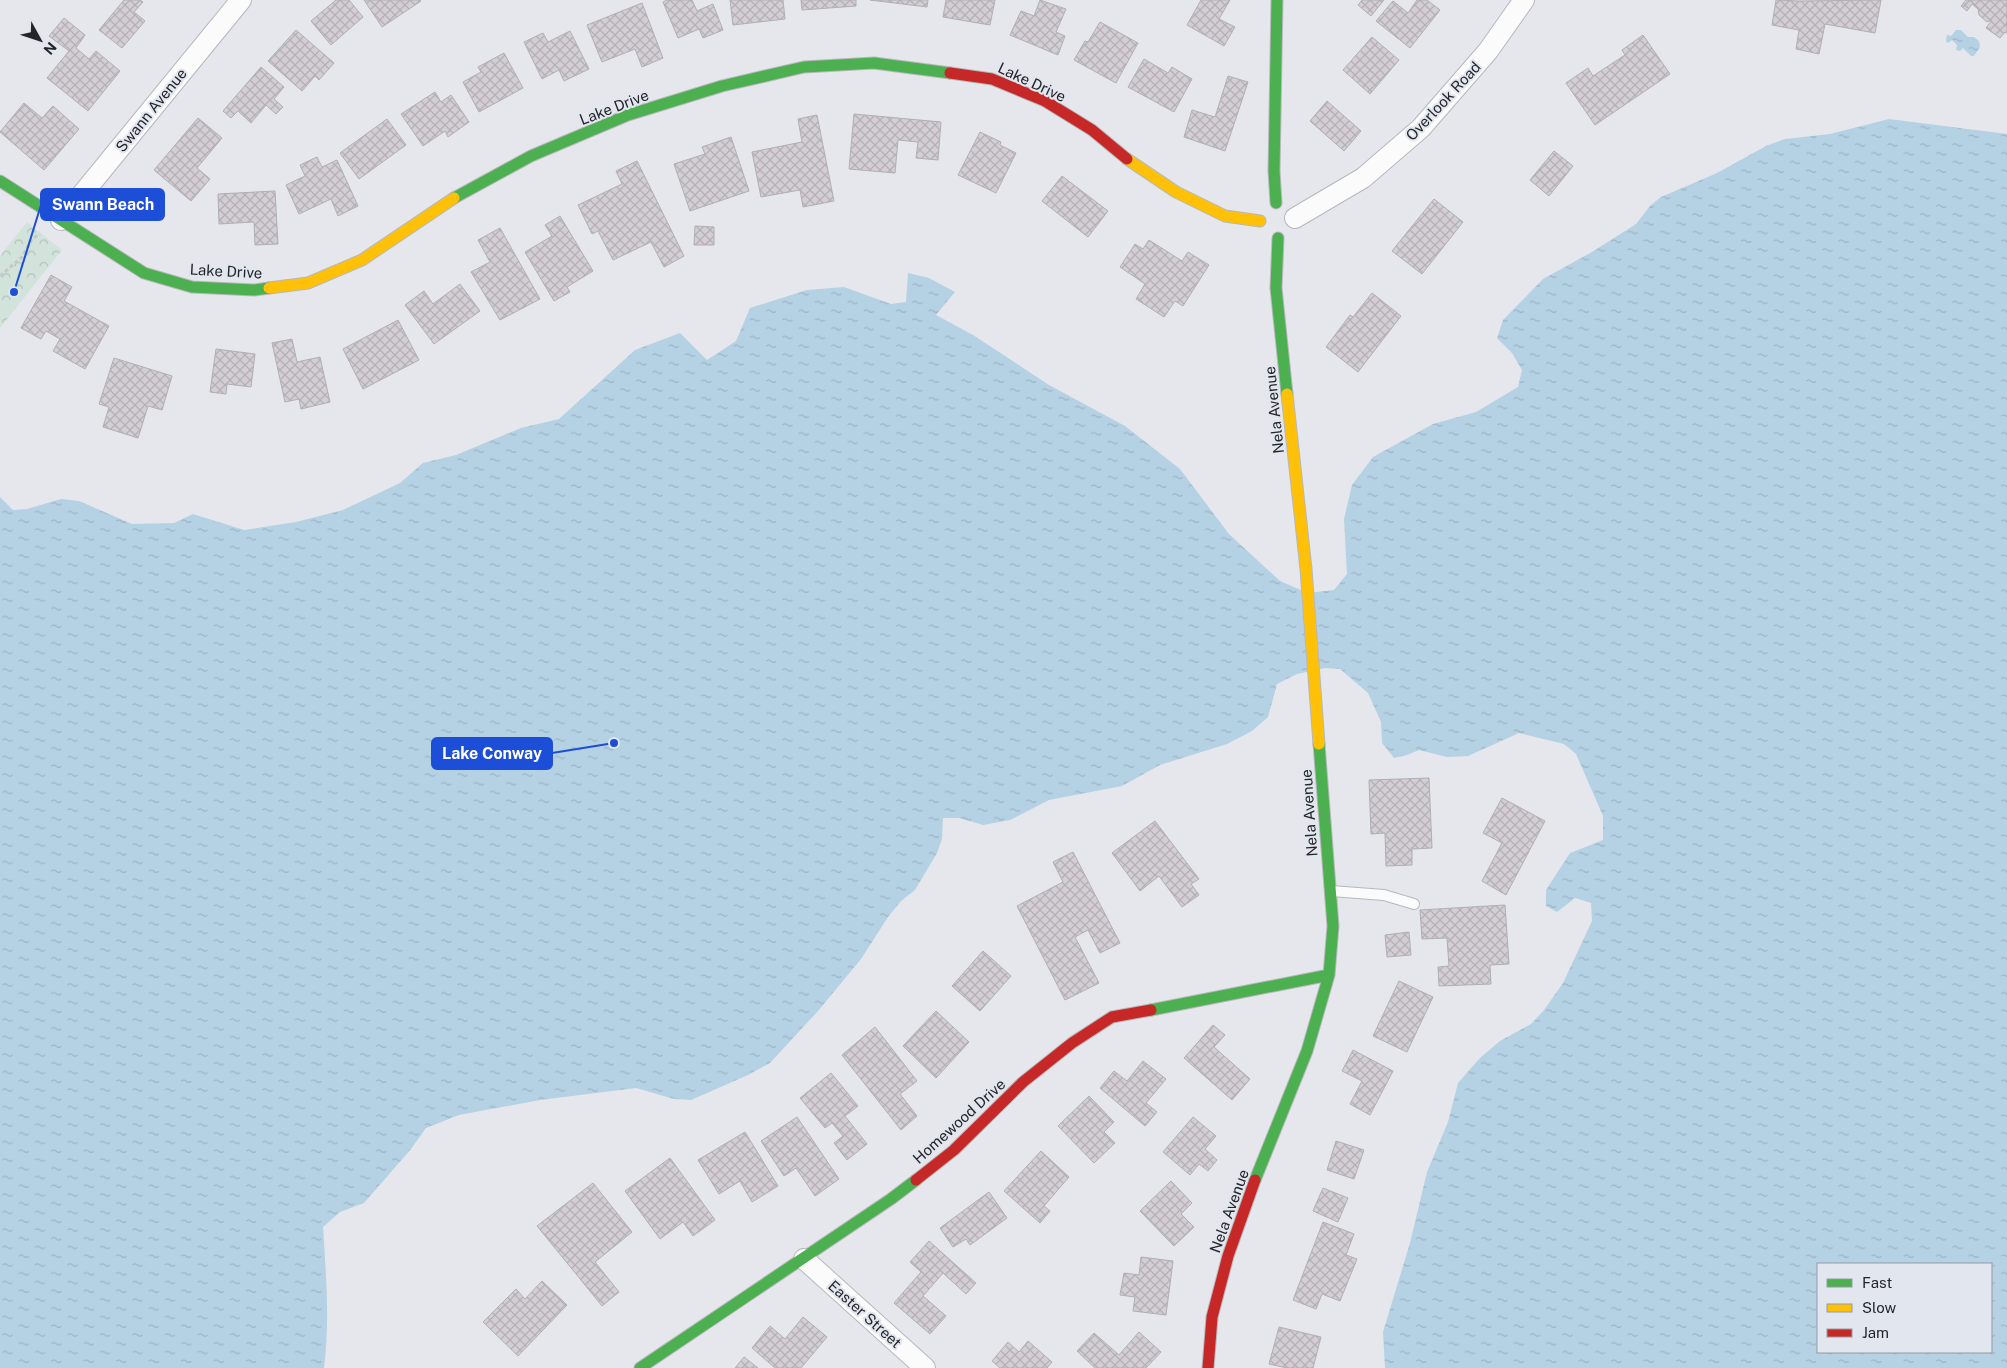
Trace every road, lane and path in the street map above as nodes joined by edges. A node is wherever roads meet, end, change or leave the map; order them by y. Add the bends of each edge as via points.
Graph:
1 (240, 0) edge
2 (1277, 0) edge
3 (1524, 0) edge
4 (0, 181) edge
5 (1276, 203) junction
6 (1294, 218) junction
7 (61, 220) junction
8 (1260, 221) junction
9 (1278, 238) junction
10 (0, 276) edge
11 (1330, 891) junction
12 (1414, 904) dead end
13 (1329, 975) junction
14 (804, 1259) junction
15 (640, 1368) edge
16 (925, 1368) edge
17 (1208, 1368) edge

1 - 7 street, Swann Avenue
2 - 5 street
3 - 6 street, Overlook Road via 1488,51 1421,128 1364,178
4 - 7 street, Lake Drive
5 - 6 street via 1289,207
5 - 8 street via 1263,210
6 - 9 street via 1292,229
7 - 8 street, Lake Drive via 144,273 192,287 254,290 308,283 362,260 454,198 531,156 628,115 722,86 804,67 874,63 992,78 1045,101 1092,130 1137,167 1176,192 1225,216
7 - 10 path via 32,239 22,257
8 - 9 street via 1268,235
9 - 11 street, Nela Avenue via 1276,288 1306,569
11 - 12 lane via 1384,895
11 - 13 street, Nela Avenue via 1333,926
13 - 14 street, Homewood Drive via 1112,1017 1072,1043 1023,1082 954,1150 891,1199
13 - 17 street, Nela Avenue via 1307,1051 1228,1256 1212,1316
14 - 15 street, Homewood Drive
14 - 16 street, Easter Street

